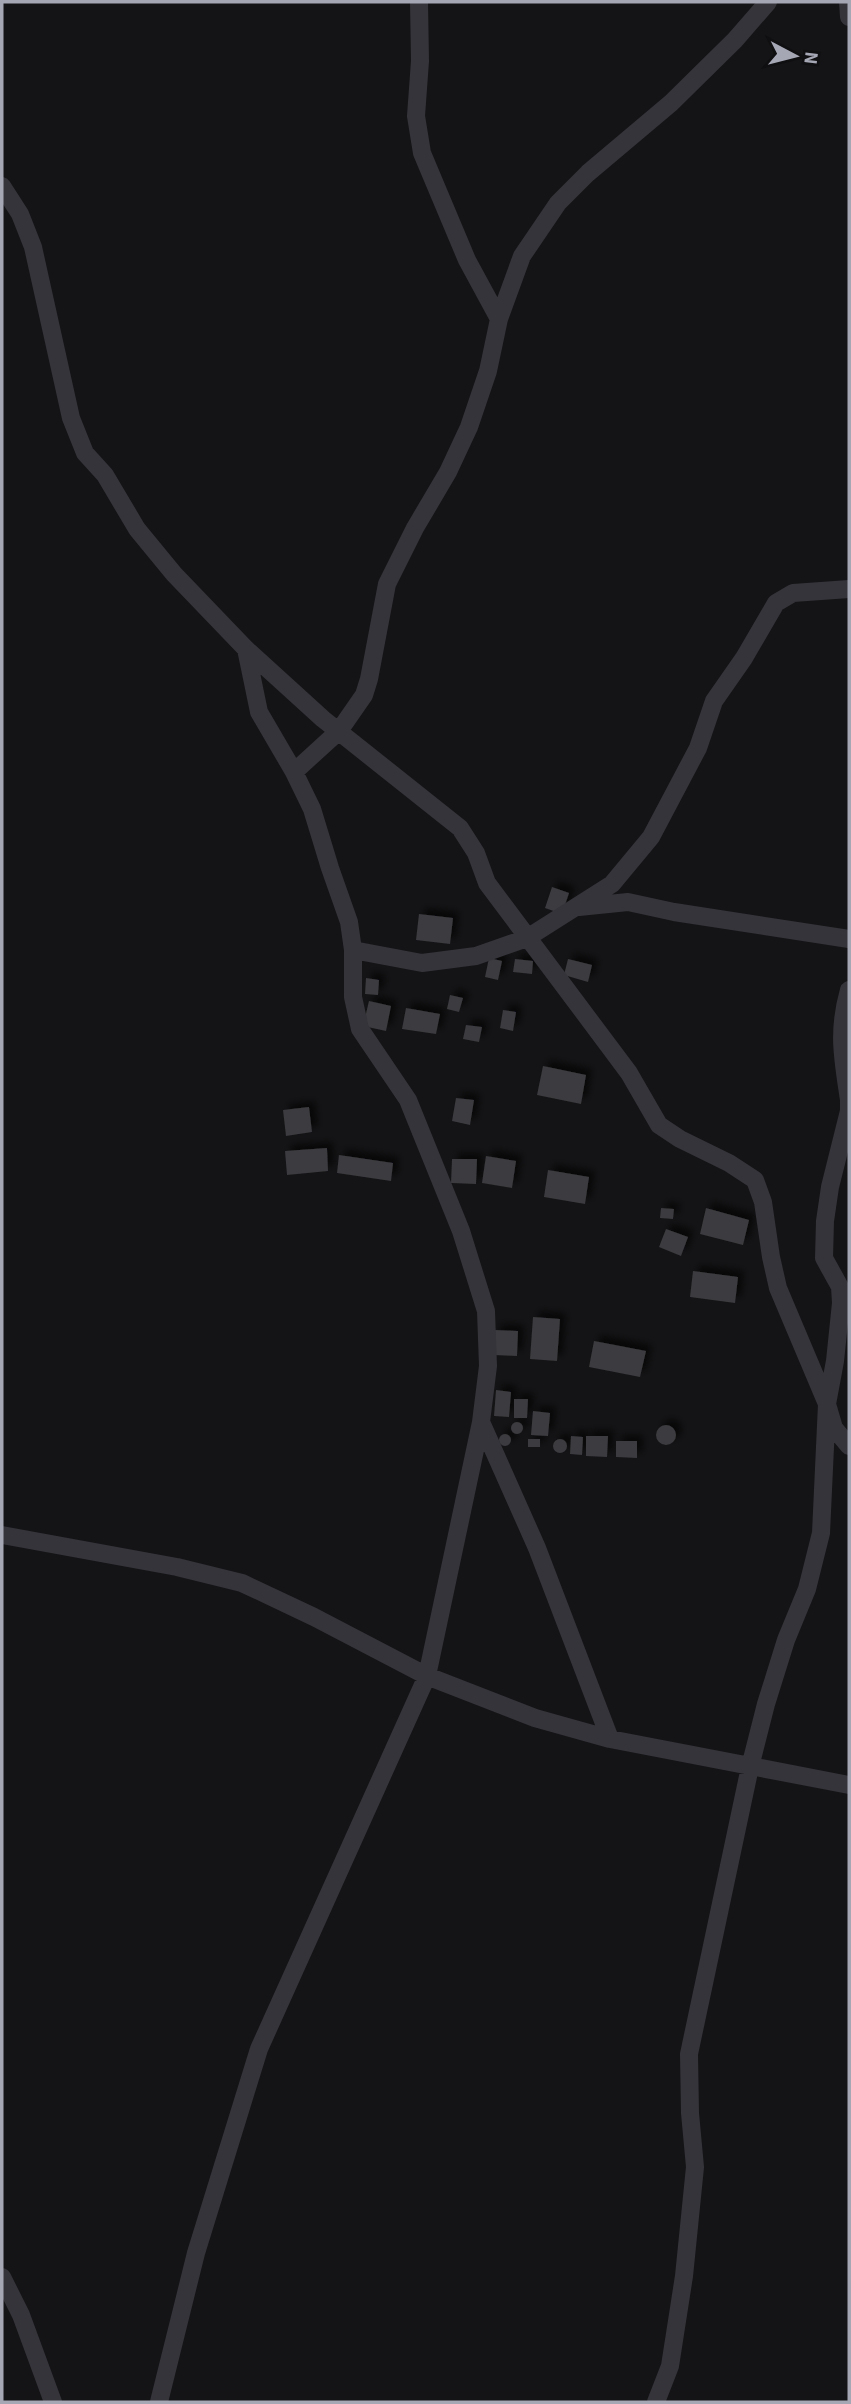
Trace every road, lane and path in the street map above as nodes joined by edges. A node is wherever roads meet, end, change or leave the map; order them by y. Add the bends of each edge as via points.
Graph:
1 (419, 2) edge
2 (768, 2) edge
3 (848, 2) edge
4 (849, 17) edge
5 (2, 186) edge
6 (499, 319) junction
7 (849, 589) edge
8 (246, 649) junction
9 (339, 731) junction
10 (294, 772) junction
11 (576, 907) junction
12 (527, 939) junction
13 (849, 939) edge
14 (352, 950) junction
15 (849, 990) edge
16 (846, 1133) edge
17 (827, 1404) junction
18 (481, 1422) junction
19 (849, 1446) edge
20 (2, 1535) edge
21 (427, 1676) junction
22 (610, 1739) junction
23 (750, 1767) junction
24 (849, 1785) edge
25 (2, 2277) edge
26 (53, 2402) edge
27 (159, 2402) edge
28 (656, 2402) edge

1 - 6 street via 416,116 422,153 467,260
2 - 6 street via 671,103 558,203 522,256
3 - 4 street
5 - 8 street via 33,247 71,418 85,453 105,475 137,529
6 - 9 street via 469,427 387,584 364,695
7 - 11 street via 793,593 776,603 714,701 698,748 651,837 612,884
8 - 9 street
8 - 10 street via 259,712
9 - 10 street
9 - 12 street via 460,828 487,883
10 - 14 street via 312,808 349,922
11 - 12 street
11 - 13 street via 628,902
12 - 14 street via 476,956 422,963
12 - 17 street via 629,1073 659,1125 755,1180 778,1288
14 - 18 street via 353,997 360,1029 408,1100 461,1231 486,1311 488,1366
15 - 16 street via 840,1037 849,1100
16 - 17 street via 825,1221 824,1258 840,1287 841,1303
17 - 19 street via 834,1428
17 - 23 street via 821,1533
18 - 21 street
18 - 22 street via 537,1548
20 - 21 street via 242,1583
21 - 22 street via 535,1718
21 - 27 street via 259,2049 196,2253
22 - 23 street
23 - 24 street
23 - 28 street via 689,2054 695,2167 670,2366
25 - 26 street

